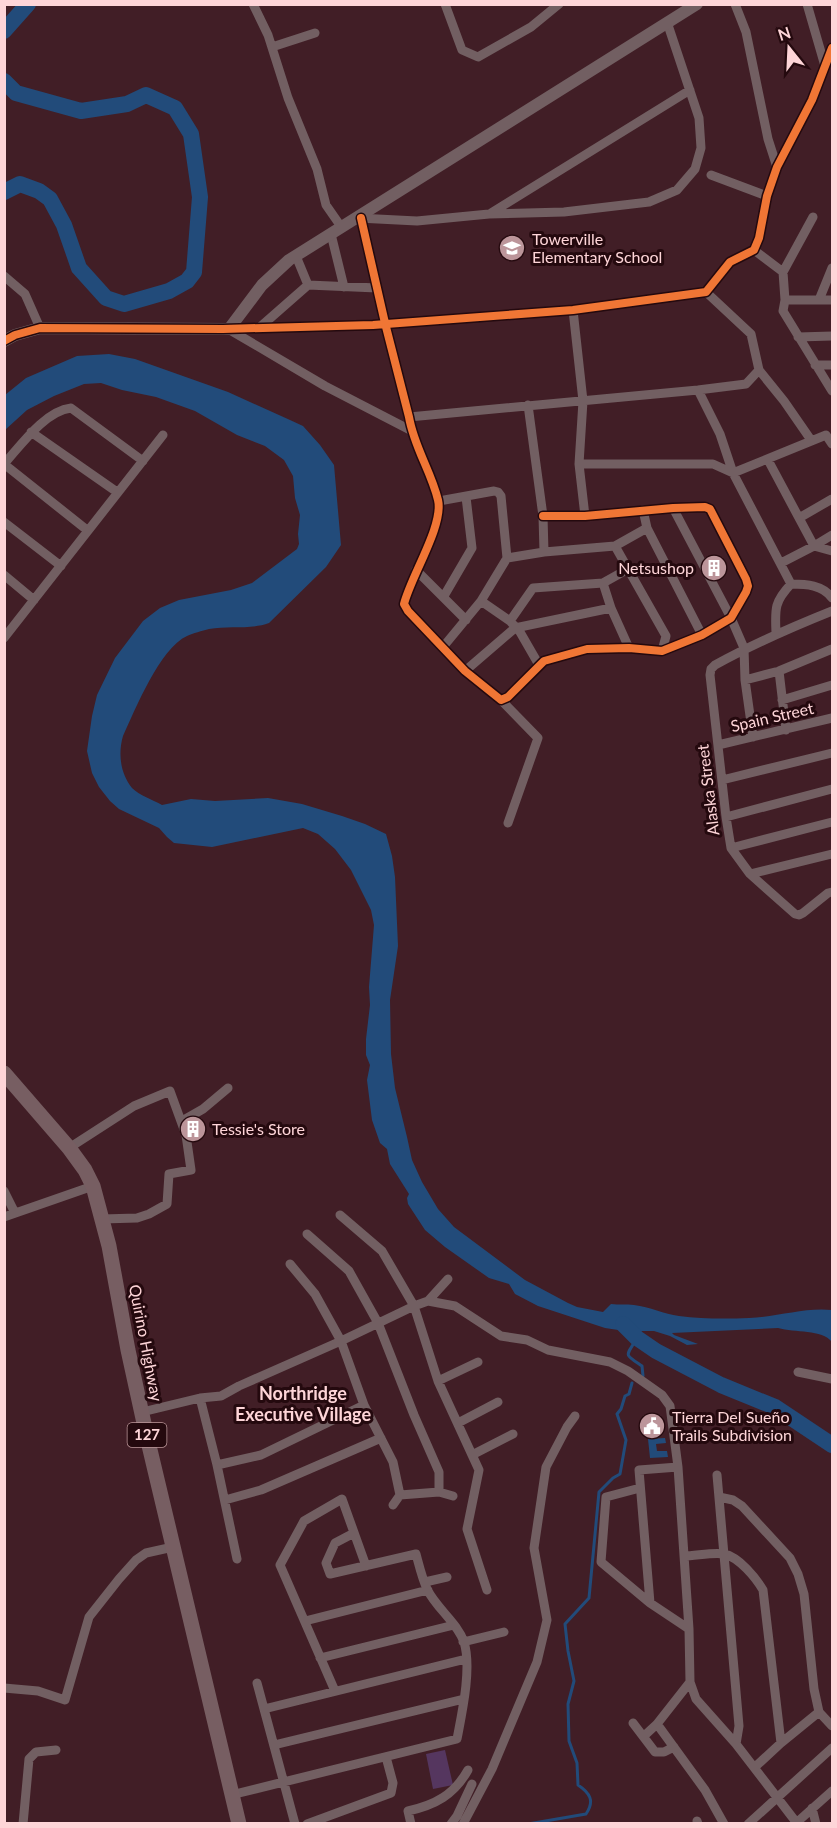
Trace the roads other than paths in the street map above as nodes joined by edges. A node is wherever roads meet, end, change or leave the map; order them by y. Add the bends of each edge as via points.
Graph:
1 (253, 4) edge
2 (445, 4) edge
3 (559, 4) edge
4 (697, 4) edge
5 (735, 4) edge
6 (807, 4) edge
7 (667, 22) junction
8 (315, 33) dead end
9 (272, 47) junction
10 (832, 48) edge
11 (825, 66) junction
12 (690, 90) junction
13 (777, 167) junction
14 (711, 175) dead end
15 (767, 196) junction
16 (489, 214) junction
17 (813, 217) dead end
18 (359, 218) junction
19 (336, 231) junction
20 (754, 250) junction
21 (296, 256) junction
22 (832, 268) edge
23 (783, 272) junction
24 (4, 276) edge
25 (308, 285) junction
26 (344, 287) junction
27 (376, 288) junction
28 (706, 292) junction
29 (785, 300) junction
30 (819, 300) junction
31 (832, 300) edge
32 (573, 310) junction
33 (385, 324) junction
34 (40, 328) junction
35 (259, 328) junction
36 (229, 329) junction
37 (832, 336) edge
38 (798, 337) junction
39 (4, 341) edge
40 (815, 365) junction
41 (832, 365) edge
42 (759, 370) junction
43 (698, 390) junction
44 (832, 391) edge
45 (583, 401) junction
46 (528, 405) junction
47 (409, 417) junction
48 (411, 431) junction
49 (31, 432) junction
50 (163, 435) dead end
51 (811, 440) junction
52 (832, 444) edge
53 (768, 460) junction
54 (143, 461) junction
55 (579, 464) junction
56 (733, 473) junction
57 (117, 492) junction
58 (466, 496) junction
59 (832, 499) edge
60 (439, 501) junction
61 (673, 508) junction
62 (643, 510) junction
63 (543, 516) junction
64 (585, 516) junction
65 (799, 518) junction
66 (4, 522) edge
67 (647, 528) junction
68 (87, 530) junction
69 (832, 535) edge
70 (615, 546) junction
71 (814, 546) junction
72 (832, 551) edge
73 (544, 552) junction
74 (507, 558) junction
75 (781, 563) junction
76 (61, 566) junction
77 (628, 568) junction
78 (416, 570) junction
79 (4, 575) edge
80 (603, 583) junction
81 (791, 584) junction
82 (444, 596) junction
83 (832, 598) edge
84 (34, 600) junction
85 (481, 601) junction
86 (611, 608) junction
87 (832, 610) edge
88 (731, 618) junction
89 (466, 620) junction
90 (513, 625) junction
91 (776, 633) junction
92 (702, 635) junction
93 (5, 637) edge
94 (443, 647) junction
95 (629, 648) junction
96 (744, 648) junction
97 (832, 650) edge
98 (662, 651) junction
99 (539, 665) junction
100 (465, 671) junction
101 (779, 671) junction
102 (745, 680) junction
103 (832, 685) edge
104 (501, 700) junction
105 (782, 700) junction
106 (832, 718) edge
107 (786, 730) junction
108 (753, 737) junction
109 (718, 745) junction
110 (832, 753) edge
111 (722, 780) junction
112 (832, 789) edge
113 (726, 817) junction
114 (832, 822) edge
115 (508, 823) dead end
116 (731, 848) junction
117 (832, 854) edge
118 (750, 874) junction
119 (832, 892) edge
120 (4, 1073) edge
121 (228, 1088) dead end
122 (182, 1121) junction
123 (69, 1148) junction
124 (93, 1186) junction
125 (4, 1191) edge
126 (15, 1213) junction
127 (340, 1215) dead end
128 (4, 1217) edge
129 (102, 1220) junction
130 (307, 1234) dead end
131 (290, 1264) dead end
132 (448, 1279) dead end
133 (428, 1302) junction
134 (414, 1306) junction
135 (378, 1323) junction
136 (341, 1341) junction
137 (478, 1362) dead end
138 (798, 1372) dead end
139 (832, 1378) edge
140 (438, 1382) junction
141 (200, 1398) junction
142 (498, 1402) dead end
143 (364, 1405) junction
144 (142, 1412) junction
145 (575, 1416) dead end
146 (458, 1423) junction
147 (513, 1434) dead end
148 (381, 1438) junction
149 (472, 1455) junction
150 (217, 1465) junction
151 (678, 1467) junction
152 (717, 1475) dead end
153 (640, 1488) junction
154 (439, 1492) junction
155 (400, 1495) junction
156 (453, 1496) dead end
157 (719, 1497) junction
158 (225, 1500) junction
159 (393, 1505) dead end
160 (354, 1533) junction
161 (173, 1547) junction
162 (725, 1554) junction
163 (684, 1556) junction
164 (237, 1559) dead end
165 (366, 1566) junction
166 (447, 1577) dead end
167 (426, 1586) junction
168 (487, 1590) dead end
169 (650, 1603) junction
170 (305, 1621) junction
171 (454, 1625) junction
172 (689, 1629) junction
173 (504, 1632) dead end
174 (464, 1642) junction
175 (320, 1658) junction
176 (466, 1659) junction
177 (690, 1682) junction
178 (257, 1683) dead end
179 (4, 1688) edge
180 (335, 1691) junction
181 (464, 1698) junction
182 (264, 1709) junction
183 (819, 1712) junction
184 (633, 1723) dead end
185 (657, 1724) junction
186 (832, 1726) edge
187 (644, 1736) junction
188 (781, 1743) junction
189 (736, 1744) junction
190 (274, 1745) junction
191 (674, 1747) junction
192 (832, 1748) edge
193 (57, 1750) dead end
194 (386, 1757) junction
195 (755, 1767) junction
196 (468, 1770) dead end
197 (284, 1783) junction
198 (472, 1784) dead end
199 (832, 1791) edge
200 (231, 1795) junction
201 (777, 1797) junction
202 (812, 1808) junction
203 (796, 1823) edge
204 (23, 1824) edge
205 (239, 1824) edge
206 (295, 1824) edge
207 (307, 1824) edge
208 (411, 1824) edge
209 (451, 1824) edge
210 (463, 1824) edge
211 (724, 1824) edge
212 (748, 1824) edge
213 (816, 1824) edge

1 - 9 street
2 - 3 street via 462,50 478,57 531,27
4 - 7 street
5 - 13 street via 746,32
6 - 11 street
7 - 12 street
7 - 18 street
8 - 9 street
9 - 19 street
10 - 11 street
11 - 13 street
12 - 16 street
12 - 16 street via 699,118 701,148 695,169 676,189 649,202 564,212
13 - 15 street
14 - 15 street
15 - 20 street
16 - 18 street via 417,221
17 - 23 street
18 - 19 street
18 - 27 street
19 - 21 street
19 - 26 street
20 - 23 street
20 - 28 street via 730,262
21 - 25 street
21 - 36 street via 262,285
22 - 30 street
23 - 29 street
24 - 34 street via 25,294
25 - 26 street
25 - 35 street
26 - 27 street
27 - 33 street
28 - 32 street
28 - 42 street via 751,334
29 - 30 street
29 - 38 street via 783,311
30 - 31 street
32 - 33 street
32 - 45 street
33 - 35 street
33 - 47 street
34 - 36 street
34 - 39 street
35 - 36 street
36 - 48 street
37 - 38 street
38 - 40 street
40 - 41 street
40 - 44 street
42 - 43 street via 746,384
42 - 51 street
43 - 45 street
43 - 56 street via 720,434
45 - 46 street
45 - 55 street
46 - 47 street
46 - 63 street
47 - 48 street
48 - 60 street
49 - 54 street via 62,409 71,408
49 - 57 street
49 - 68 street via 4,464
50 - 54 street
51 - 52 street via 826,435
51 - 53 street
53 - 56 street
53 - 65 street
54 - 57 street
55 - 56 street via 713,464
55 - 64 street
56 - 75 street
57 - 68 street
58 - 60 street
58 - 74 street via 494,490 501,496
58 - 82 street via 472,548
59 - 65 street
60 - 78 street via 435,530
61 - 62 street
61 - 88 street
61 - 88 street via 705,507 714,514 748,586
62 - 64 street
62 - 67 street
63 - 64 street
63 - 73 street
65 - 71 street
66 - 76 street
67 - 70 street
67 - 92 street
68 - 76 street
69 - 71 street
70 - 73 street
70 - 77 street
71 - 72 street
71 - 75 street
73 - 74 street
74 - 85 street
75 - 81 street
76 - 84 street
77 - 80 street
77 - 98 street via 666,636
78 - 82 street
78 - 94 street via 404,604
79 - 84 street
80 - 86 street
80 - 90 street via 533,588
81 - 83 street via 810,585
81 - 91 street via 780,595 775,608
82 - 89 street
84 - 93 street
85 - 89 street
85 - 90 street
86 - 90 street
86 - 95 street
87 - 91 street
88 - 92 street
88 - 96 street
89 - 94 street
90 - 99 street
90 - 100 street
91 - 96 street
92 - 98 street
94 - 100 street
95 - 98 street
95 - 99 street via 587,649
96 - 102 street
96 - 109 street, Alaska Street via 711,669
97 - 101 street
99 - 104 street
100 - 104 street
101 - 102 street
101 - 105 street
102 - 108 street
103 - 105 street
104 - 115 street via 538,738
105 - 107 street
106 - 107 street, Spain Street
107 - 108 street, Spain Street
108 - 109 street, Spain Street
109 - 111 street, Alaska Street
110 - 111 street
111 - 113 street, Alaska Street
112 - 113 street
113 - 116 street, Alaska Street
114 - 116 street
116 - 118 street, Alaska Street
117 - 118 street
118 - 119 street, Alaska Street via 799,915
120 - 123 main road, Quirino Highway / 127
121 - 122 street
122 - 123 street via 171,1091 134,1106
122 - 129 street via 191,1170 169,1174 167,1204 137,1218
123 - 124 main road, Quirino Highway / 127
124 - 126 street
124 - 129 main road, Quirino Highway / 127
125 - 126 street
126 - 128 street
127 - 134 street via 382,1251
129 - 144 main road, Quirino Highway / 127
130 - 135 street via 349,1271
131 - 136 street via 315,1294
132 - 133 street
133 - 134 street
133 - 151 street via 455,1306 501,1336 610,1362 628,1371 662,1395 670,1406
134 - 135 street
134 - 140 street
135 - 136 street
135 - 154 street via 439,1472
136 - 141 street via 221,1396
136 - 143 street
137 - 140 street
138 - 139 street
140 - 146 street
141 - 144 street
141 - 150 street
142 - 146 street
143 - 148 street
143 - 150 street via 261,1455
144 - 161 main road, Quirino Highway / 127
145 - 210 street via 546,1467 534,1548 547,1620 537,1662 492,1770
146 - 149 street
147 - 149 street
148 - 155 street via 393,1462
148 - 158 street via 261,1490
149 - 168 street via 479,1470 467,1529
150 - 158 street
151 - 153 street via 639,1470
151 - 163 street
152 - 157 street
153 - 169 street
153 - 169 street via 606,1497 601,1562
154 - 155 street
154 - 156 street
155 - 159 street
157 - 162 street
157 - 183 street via 742,1506 790,1558 798,1574
158 - 164 street
160 - 165 street
160 - 165 street via 335,1543 326,1563 330,1574
160 - 170 street via 342,1499 304,1521 280,1564
161 - 179 street via 146,1553 136,1560 89,1617 64,1700 38,1691
161 - 200 main road, Quirino Highway / 127
162 - 163 street
162 - 188 street via 745,1566 763,1590
162 - 189 street via 739,1726
163 - 172 street
165 - 167 street via 416,1554
166 - 167 street
167 - 170 street
167 - 171 street
169 - 172 street
170 - 175 street
171 - 174 street
171 - 175 street
172 - 177 street
173 - 174 street
174 - 176 street
175 - 180 street
176 - 180 street
176 - 181 street
177 - 185 street
177 - 189 street via 696,1699
178 - 182 street
180 - 182 street
181 - 190 street
181 - 194 street via 457,1739
182 - 190 street
183 - 186 street
183 - 188 street
184 - 187 street
185 - 187 street
185 - 191 street
187 - 191 street via 655,1752
188 - 195 street
189 - 195 street
190 - 197 street
191 - 211 street
192 - 201 street
193 - 204 street via 36,1752 29,1758
194 - 197 street
194 - 207 street via 393,1783 391,1793
195 - 201 street
196 - 208 street via 443,1798 408,1811
197 - 200 street
197 - 206 street
198 - 209 street
199 - 202 street
200 - 205 main road, Quirino Highway / 127
201 - 203 street
201 - 212 street
202 - 203 street
202 - 213 street

